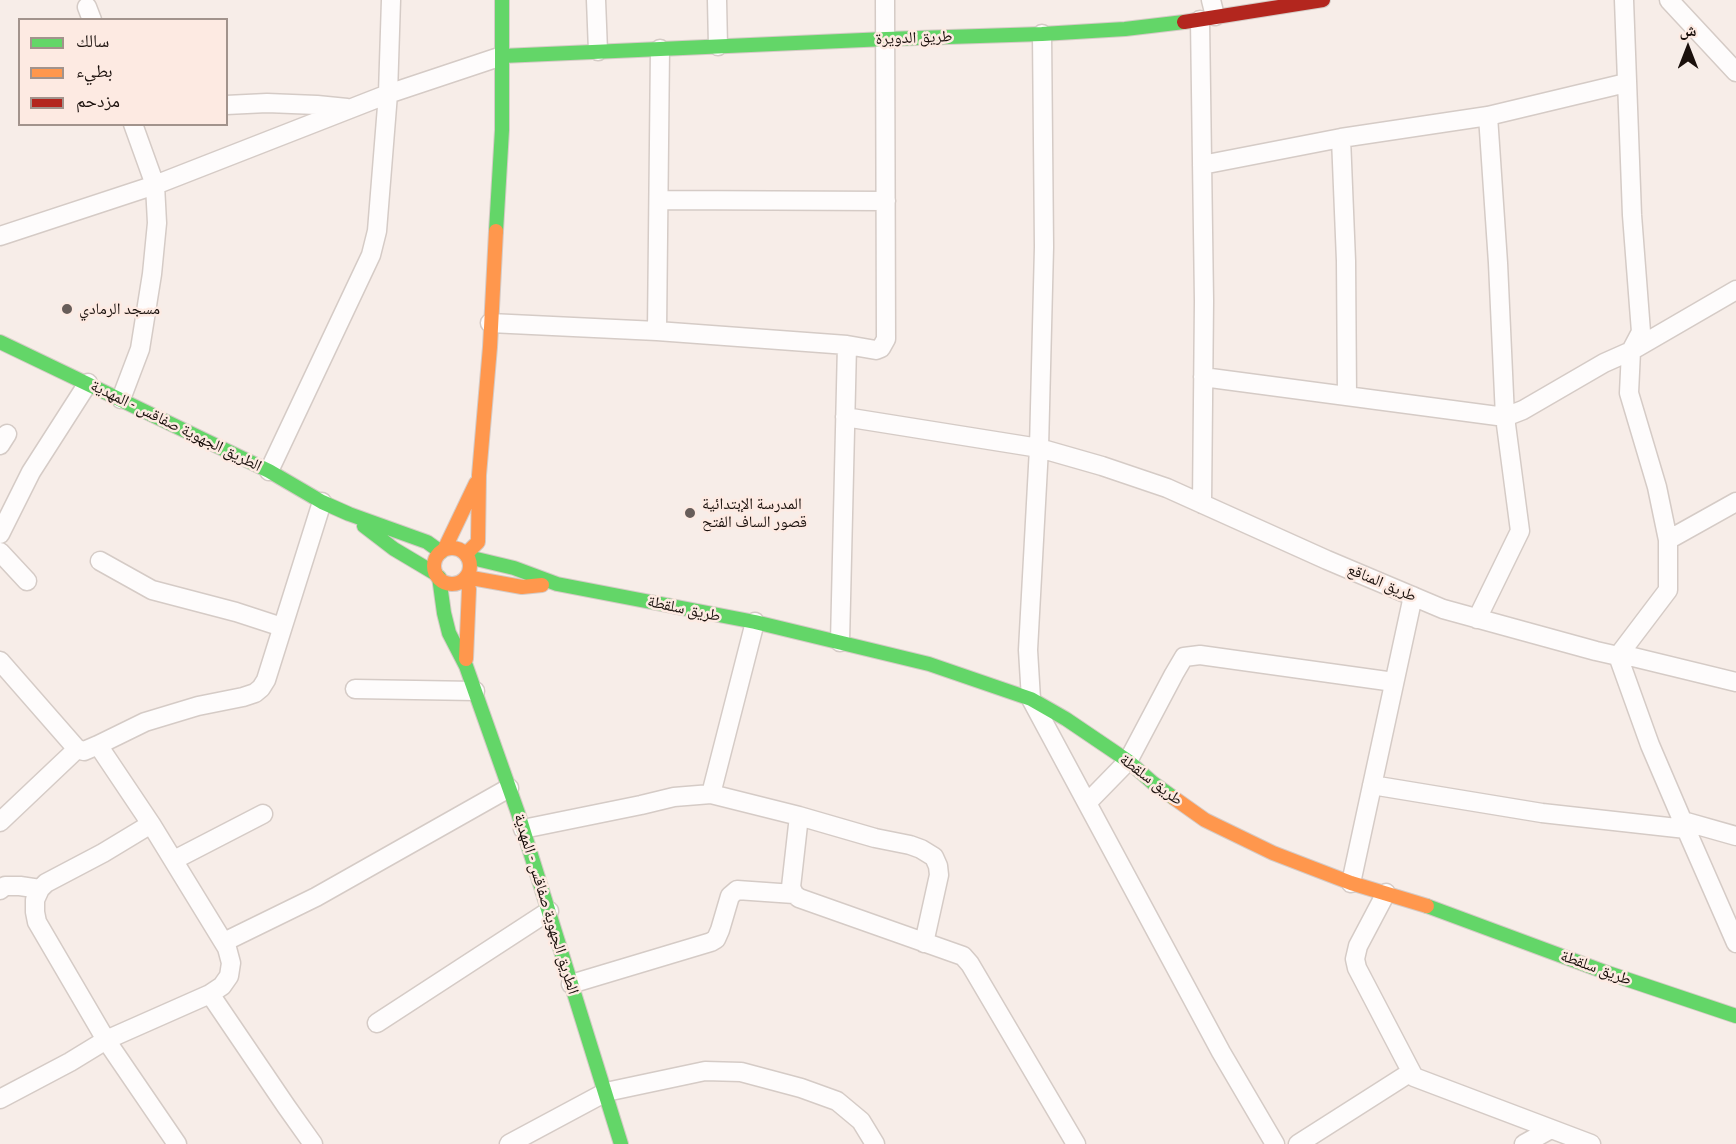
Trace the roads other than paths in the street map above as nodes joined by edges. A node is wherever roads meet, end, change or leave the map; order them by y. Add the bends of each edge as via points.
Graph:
1 (391, 0) edge
2 (502, 0) edge
3 (596, 0) edge
4 (717, 0) edge
5 (885, 0) edge
6 (1323, 0) edge
7 (1624, 0) edge
8 (1669, 0) edge
9 (1208, 12) edge
10 (1042, 34) junction
11 (886, 39) junction
12 (718, 46) junction
13 (660, 48) junction
14 (598, 51) junction
15 (502, 56) junction
16 (1736, 72) edge
17 (1626, 83) junction
18 (388, 94) junction
19 (228, 105) edge
20 (351, 108) junction
21 (1488, 116) junction
22 (134, 126) edge
23 (1341, 138) junction
24 (1202, 165) junction
25 (155, 185) junction
26 (659, 200) junction
27 (886, 201) junction
28 (0, 236) edge
29 (1736, 290) edge
30 (490, 323) junction
31 (657, 331) junction
32 (0, 342) edge
33 (847, 345) junction
34 (1631, 351) junction
35 (1203, 377) junction
36 (88, 383) junction
37 (1347, 396) junction
38 (121, 399) junction
39 (845, 417) junction
40 (1505, 417) junction
41 (1039, 448) junction
42 (269, 471) junction
43 (480, 475) junction
44 (322, 502) junction
45 (1736, 502) edge
46 (1202, 504) junction
47 (349, 514) junction
48 (0, 534) edge
49 (1668, 540) junction
50 (442, 551) junction
51 (0, 552) edge
52 (467, 556) junction
53 (100, 561) dead end
54 (438, 576) junction
55 (465, 578) junction
56 (27, 581) dead end
57 (556, 584) junction
58 (1413, 596) junction
59 (1477, 619) junction
60 (755, 622) junction
61 (282, 627) junction
62 (840, 642) junction
63 (1618, 656) junction
64 (0, 661) edge
65 (466, 666) junction
66 (1394, 682) junction
67 (1736, 682) edge
68 (356, 689) dead end
69 (475, 692) junction
70 (1031, 699) junction
71 (98, 745) junction
72 (77, 749) junction
73 (1128, 761) junction
74 (1372, 785) junction
75 (509, 788) junction
76 (711, 794) junction
77 (1087, 803) junction
78 (263, 814) dead end
79 (799, 816) junction
80 (0, 822) edge
81 (151, 824) junction
82 (1684, 825) junction
83 (523, 829) junction
84 (1736, 836) edge
85 (174, 860) junction
86 (1351, 883) junction
87 (40, 889) junction
88 (0, 890) edge
89 (1386, 893) junction
90 (794, 894) junction
91 (549, 911) junction
92 (224, 942) junction
93 (924, 943) junction
94 (1736, 943) edge
95 (572, 984) junction
96 (210, 994) junction
97 (1736, 1016) edge
98 (377, 1023) dead end
99 (106, 1040) junction
100 (1412, 1072) junction
101 (606, 1092) junction
102 (0, 1099) edge
103 (1551, 1129) junction
104 (177, 1144) edge
105 (313, 1144) edge
106 (509, 1144) edge
107 (621, 1144) edge
108 (875, 1144) edge
109 (1076, 1144) edge
110 (1275, 1144) edge
111 (1298, 1144) edge
112 (1524, 1144) edge
113 (1591, 1144) edge

1 - 18 street
2 - 15 street
3 - 14 street
4 - 12 street
5 - 11 street
6 - 9 street, طريق الدويرة
7 - 17 street
8 - 16 street
9 - 10 street, طريق الدويرة via 1125,29
9 - 24 street
10 - 11 street, طريق الدويرة
10 - 41 street via 1044,247
11 - 12 street, طريق الدويرة
11 - 27 street
12 - 13 street, طريق الدويرة
13 - 14 street, طريق الدويرة
13 - 26 street
14 - 15 street, طريق الدويرة
15 - 18 street
15 - 30 street via 502,130
17 - 21 street
17 - 34 street via 1641,332
18 - 20 street
18 - 42 street via 380,209 371,255
19 - 20 street
20 - 25 street
21 - 23 street
21 - 40 street
22 - 25 street
23 - 24 street
23 - 37 street
24 - 35 street
25 - 28 street
25 - 38 street via 157,224 152,274 140,349
26 - 27 street
26 - 31 street
27 - 33 street via 886,339 876,350
29 - 34 street
30 - 31 street
30 - 43 street
31 - 33 street
32 - 36 street, الطريق الجهوية صفاقس - المهدية
33 - 39 street
34 - 40 street
34 - 49 street via 1629,393 1658,487
35 - 37 street
35 - 46 street
36 - 38 street, الطريق الجهوية صفاقس - المهدية
36 - 48 street via 31,472
37 - 40 street
38 - 42 street, الطريق الجهوية صفاقس - المهدية
39 - 41 street, طريق المناقع
39 - 62 street
40 - 59 street via 1520,531
41 - 46 street, طريق المناقع via 1167,488
41 - 70 street via 1028,650
42 - 44 street, الطريق الجهوية صفاقس - المهدية
43 - 50 street
43 - 52 street via 478,542
44 - 47 street, الطريق الجهوية صفاقس - المهدية
44 - 61 street
45 - 49 street
46 - 58 street, طريق المناقع
47 - 50 street, الطريق الجهوية صفاقس - المهدية
47 - 54 street, الطريق الجهوية صفاقس - المهدية
49 - 63 street via 1668,590
50 - 52 street, الطريق الجهوية صفاقس - المهدية via 453,548
50 - 54 street, الطريق الجهوية صفاقس - المهدية via 435,560
51 - 56 street
52 - 55 street, الطريق الجهوية صفاقس - المهدية via 470,568
52 - 57 street, طريق سلقطة
53 - 61 street via 152,590
54 - 55 street, الطريق الجهوية صفاقس - المهدية via 451,584
54 - 65 street, الطريق الجهوية صفاقس - المهدية via 449,633
55 - 57 street, طريق سلقطة via 522,587
55 - 65 street, الطريق الجهوية صفاقس - المهدية via 469,588
57 - 60 street, طريق سلقطة
58 - 59 street, طريق المناقع
58 - 66 street
59 - 63 street, طريق المناقع
60 - 62 street, طريق سلقطة
60 - 76 street
61 - 71 street via 266,680 255,693 154,719
62 - 70 street, طريق سلقطة via 929,664
63 - 67 street, طريق المناقع
63 - 82 street
64 - 72 street
65 - 69 street, الطريق الجهوية صفاقس - المهدية
66 - 73 street via 1200,655 1184,657
66 - 74 street
68 - 69 street
69 - 75 street, الطريق الجهوية صفاقس - المهدية
70 - 73 street, طريق سلقطة
70 - 77 street
71 - 72 street via 84,751
71 - 81 street
72 - 80 street
73 - 77 street
73 - 86 street, طريق سلقطة via 1205,820 1273,853
74 - 82 street via 1542,813
74 - 86 street
75 - 83 street, الطريق الجهوية صفاقس - المهدية
75 - 92 street via 316,897
76 - 79 street
76 - 83 street via 674,797
77 - 110 street
78 - 85 street
79 - 90 street via 791,886
79 - 93 street via 910,845 933,857 939,875
81 - 85 street
81 - 87 street
82 - 84 street
82 - 94 street
83 - 91 street, الطريق الجهوية صفاقس - المهدية
85 - 92 street
86 - 89 street, طريق سلقطة
87 - 88 street via 5,886
87 - 99 street via 34,912 38,922
89 - 97 street, طريق سلقطة
89 - 100 street via 1355,959
90 - 93 street
90 - 95 street via 737,890 730,896 720,930 711,942
91 - 95 street, الطريق الجهوية صفاقس - المهدية
91 - 98 street
92 - 96 street via 231,963 230,976
93 - 109 street via 963,956 970,964
95 - 101 street, الطريق الجهوية صفاقس - المهدية
96 - 99 street
96 - 105 street
99 - 102 street
99 - 104 street
100 - 103 street via 1414,1077
100 - 111 street
101 - 106 street
101 - 107 street, الطريق الجهوية صفاقس - المهدية
101 - 108 street via 705,1071 741,1072 837,1101 861,1121
103 - 112 street
103 - 113 street

